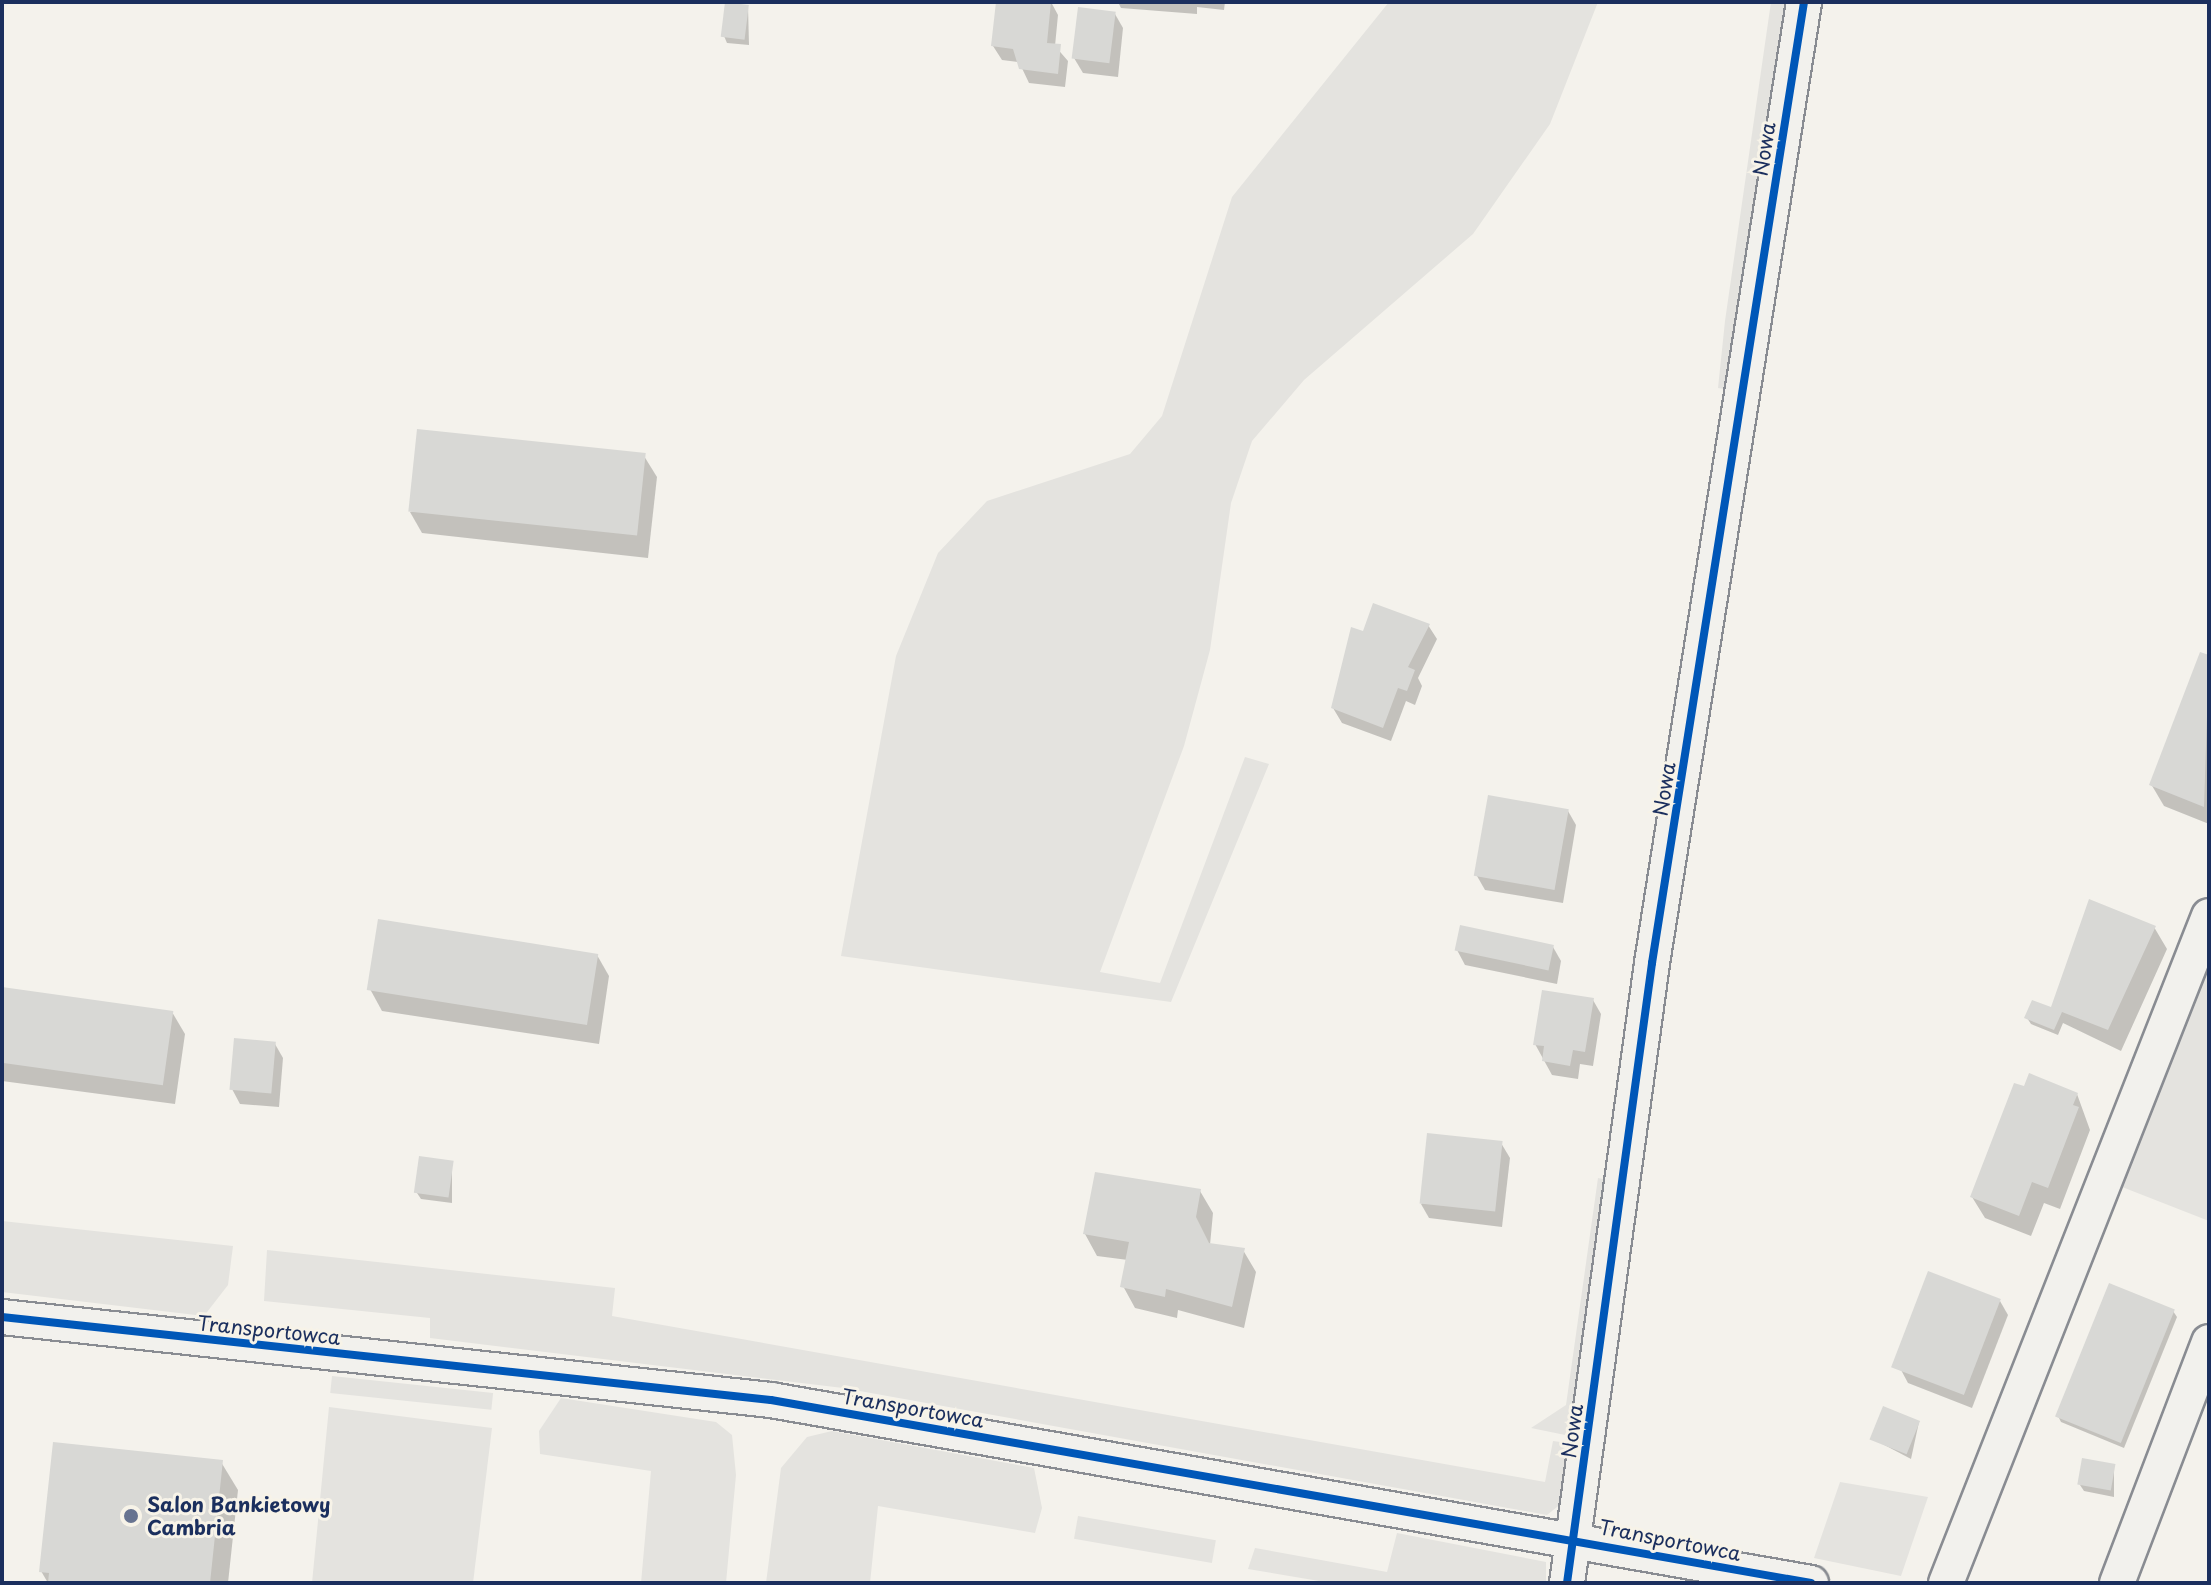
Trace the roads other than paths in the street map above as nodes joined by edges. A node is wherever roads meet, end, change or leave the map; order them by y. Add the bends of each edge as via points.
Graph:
1 (1804, 2) edge
2 (2209, 916) edge
3 (2, 1317) edge
4 (2209, 1342) edge
5 (1573, 1538) junction
6 (1567, 1583) edge
7 (1811, 1583) edge
8 (1946, 1583) edge
9 (2117, 1583) edge

1 - 5 street, Nowa via 1652,963
2 - 8 street
3 - 5 street, Transportowca via 771,1400
4 - 9 street
5 - 6 street, Nowa
5 - 7 street, Transportowca

